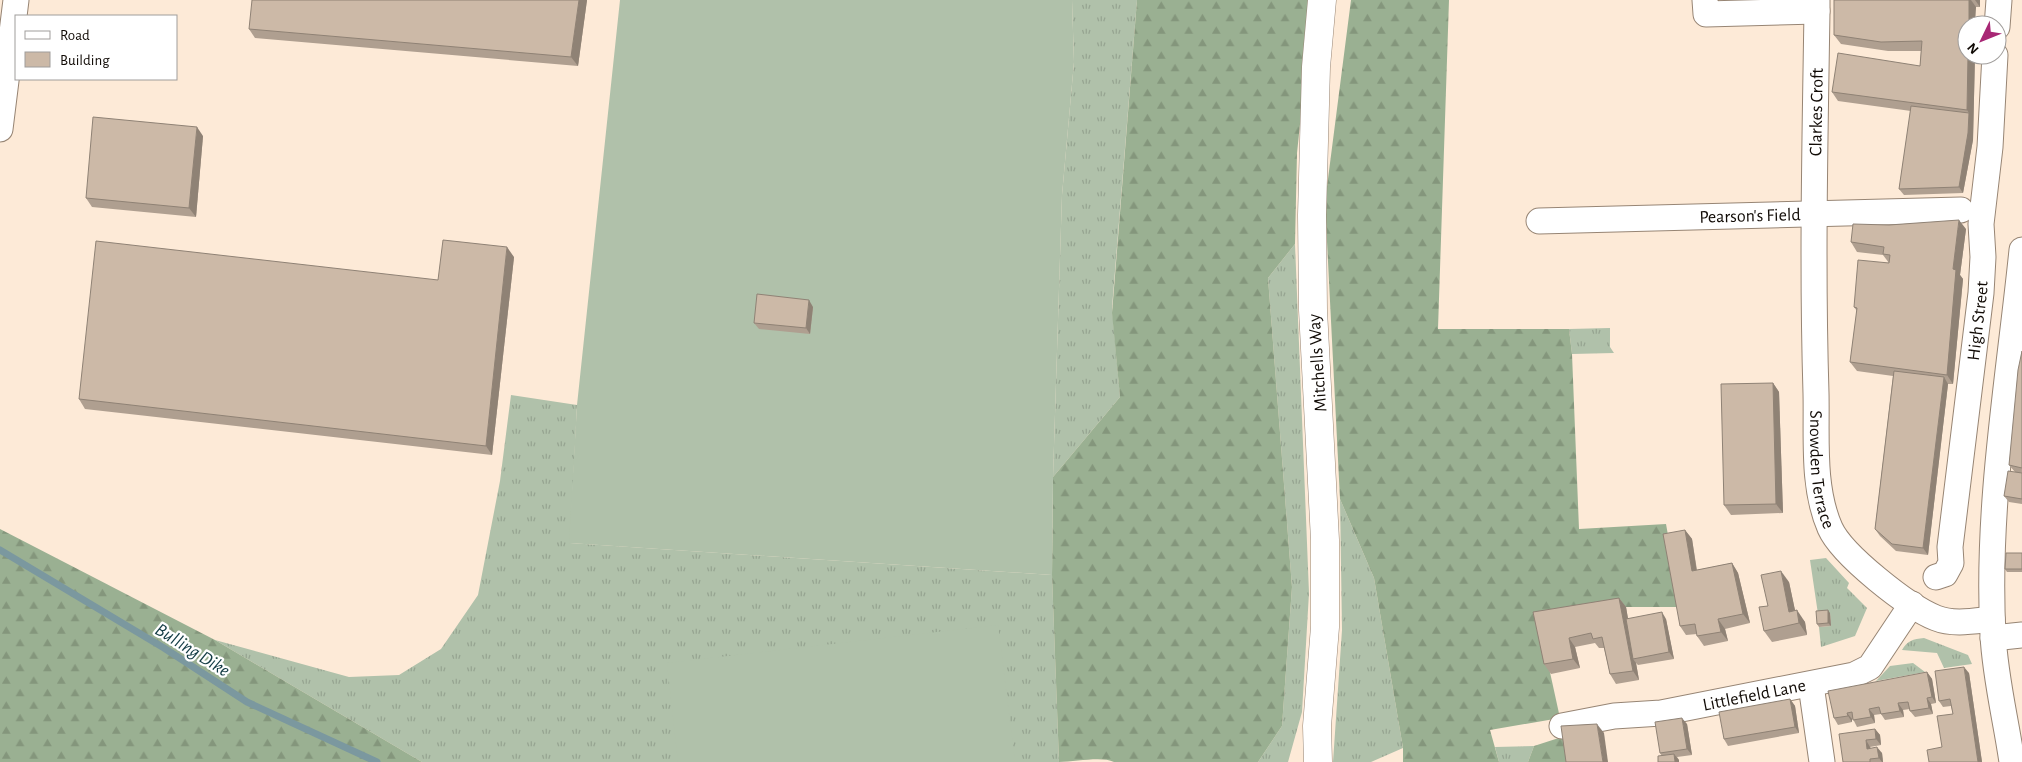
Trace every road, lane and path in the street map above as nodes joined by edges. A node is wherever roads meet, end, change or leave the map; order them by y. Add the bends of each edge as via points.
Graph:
1 (16, 0) edge
2 (1322, 0) edge
3 (1705, 0) edge
4 (1999, 0) edge
5 (1817, 5) edge
6 (1998, 15) edge
7 (1994, 65) edge
8 (0, 129) edge
9 (1961, 210) dead end
10 (1814, 213) junction
11 (1539, 221) dead end
12 (2022, 250) edge
13 (1936, 577) dead end
14 (1912, 604) junction
15 (1993, 628) junction
16 (2022, 636) edge
17 (1811, 685) junction
18 (1317, 726) junction
19 (1562, 726) edge
20 (1302, 762) edge
21 (1318, 762) edge
22 (1822, 762) edge
23 (2012, 762) edge

1 - 8 street
2 - 18 main road, Mitchells Way via 1316,67 1312,215 1313,310 1326,540 1325,628
3 - 5 street, Clarkes Croft via 1706,14
4 - 6 street
5 - 10 street, Clarkes Croft
7 - 13 street, High Street via 1990,148 1981,224 1980,293 1950,547 1951,563 1945,574
9 - 10 street, Pearson's Field
10 - 11 street, Pearson's Field
10 - 14 street, Snowden Terrace via 1814,345 1819,482 1823,507 1844,550
12 - 15 street, High Street via 1996,474 1991,546
14 - 15 street, Snowden Terrace via 1936,618
14 - 17 street, Littlefield Lane via 1870,667 1854,675
15 - 16 street, Snowden Terrace
15 - 23 street, High Street
17 - 19 street, Littlefield Lane via 1661,713 1614,716
17 - 22 street
18 - 20 main road, Mitchells Way
18 - 21 main road, Mitchells Way

